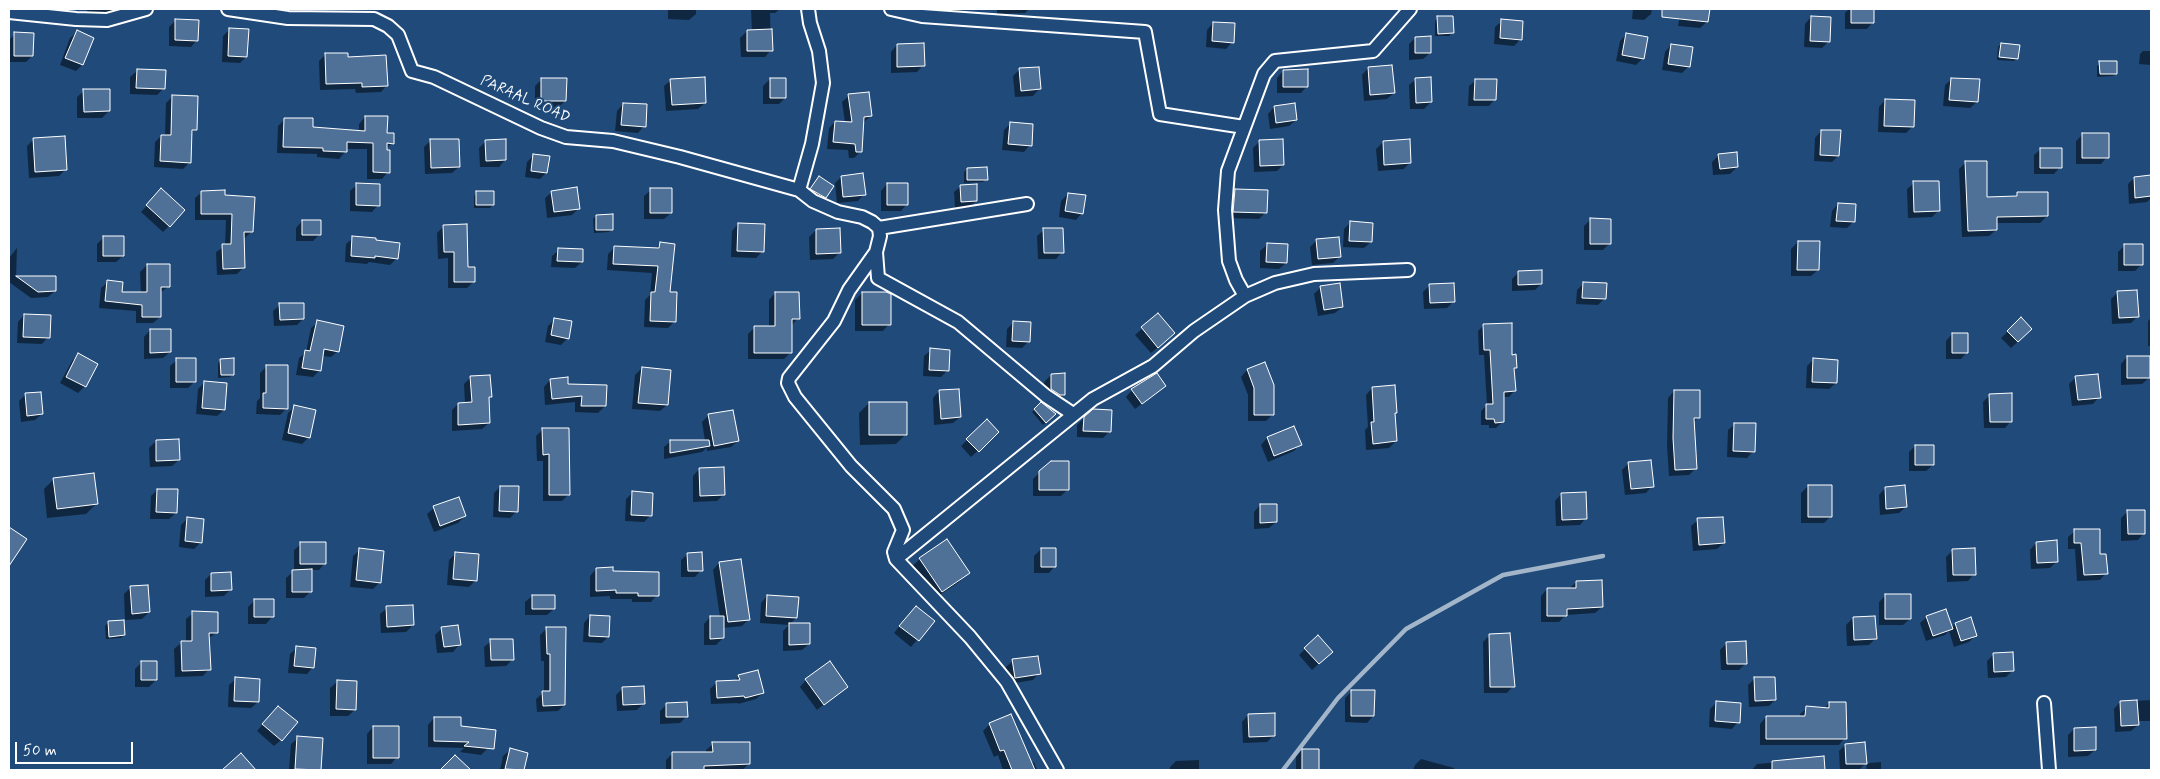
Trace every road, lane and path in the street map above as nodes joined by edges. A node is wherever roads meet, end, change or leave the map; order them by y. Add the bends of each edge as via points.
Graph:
1 (146, 9) edge
2 (228, 9) edge
3 (808, 9) edge
4 (891, 9) edge
5 (1410, 9) edge
6 (9, 12) edge
7 (971, 14) edge
8 (1244, 127) junction
9 (799, 190) junction
10 (1027, 204) dead end
11 (879, 228) junction
12 (876, 252) junction
13 (1408, 270) dead end
14 (1245, 296) junction
15 (1073, 414) junction
16 (896, 559) junction
17 (2044, 703) dead end
18 (1058, 770) edge
19 (2049, 770) edge

1 - 6 street via 107,20 76,20
2 - 9 street, PARAAL ROAD via 288,18 374,19 398,35 412,70 434,77 549,131 566,137 613,141
3 - 9 street via 823,83 812,144
4 - 7 street via 922,16
5 - 8 street via 1373,51 1275,61 1264,74
7 - 8 street via 1145,32 1160,114
8 - 14 street via 1228,171 1225,210 1229,261
9 - 11 street, PARAAL ROAD via 813,201 838,212 862,217
10 - 11 street
11 - 12 street
12 - 15 street via 878,278 958,322 1046,396
12 - 16 street via 834,321 788,383 795,397 851,466 894,509 903,530 894,552
13 - 14 street via 1314,274 1275,283
14 - 15 street via 1194,331 1153,366 1093,399
15 - 16 street
16 - 18 street via 970,637 1007,682
17 - 19 street

